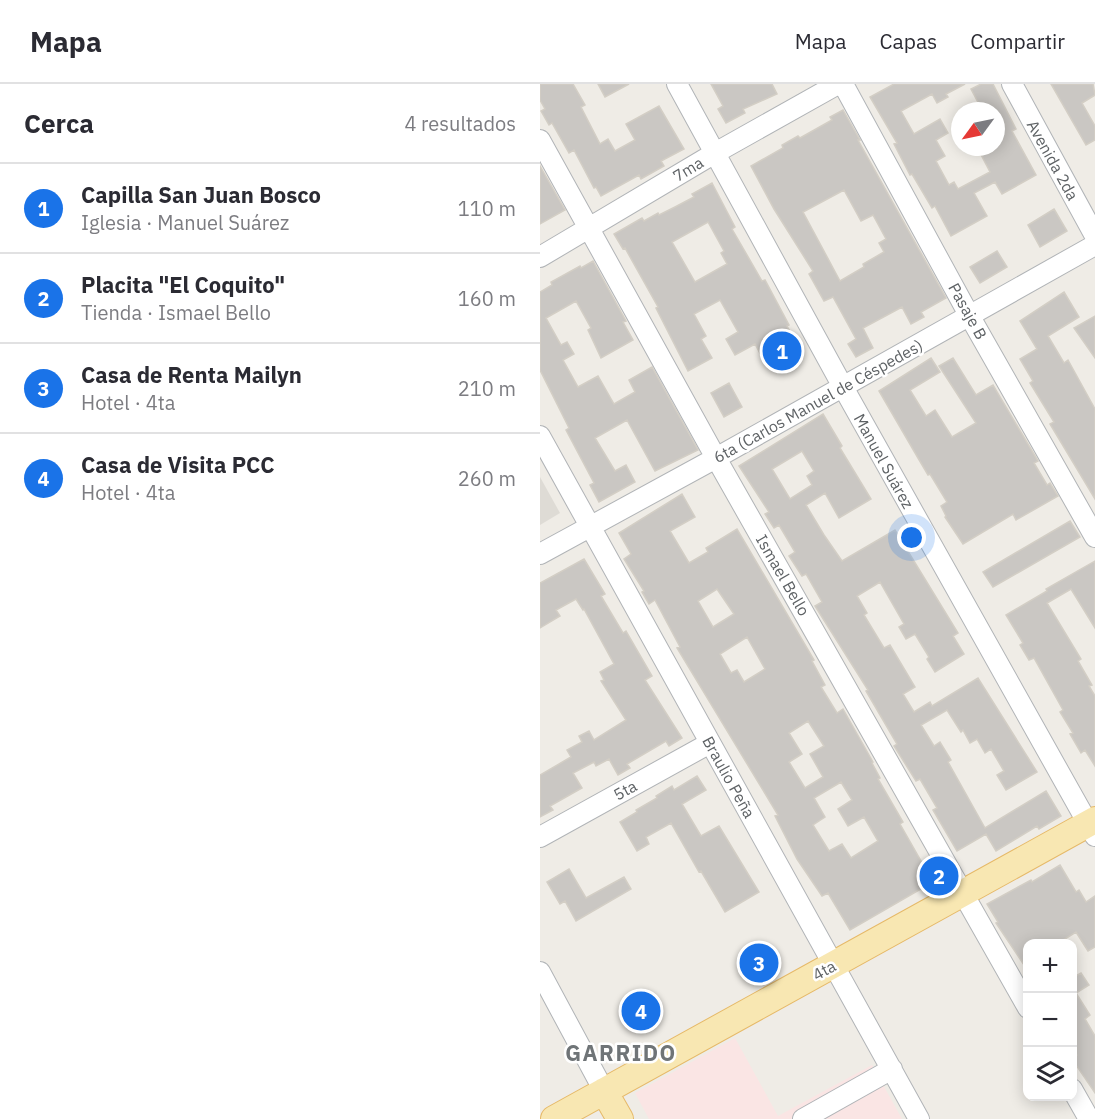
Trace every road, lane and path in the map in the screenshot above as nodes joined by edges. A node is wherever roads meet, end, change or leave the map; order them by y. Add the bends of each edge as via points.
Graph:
1 (677, 84) edge
2 (838, 84) edge
3 (843, 84) edge
4 (1012, 84) edge
5 (540, 140) edge
6 (715, 153) junction
7 (589, 228) junction
8 (1095, 236) edge
9 (1095, 244) edge
10 (540, 256) edge
11 (969, 315) junction
12 (843, 387) junction
13 (540, 436) edge
14 (716, 458) junction
15 (590, 527) junction
16 (1095, 537) edge
17 (540, 554) edge
18 (710, 743) junction
19 (1093, 827) edge
20 (540, 837) edge
21 (964, 893) junction
22 (834, 964) junction
23 (540, 972) edge
24 (1023, 999) edge
25 (892, 1069) junction
26 (604, 1091) junction
27 (1077, 1098) edge
28 (554, 1119) edge
29 (620, 1119) edge
30 (803, 1119) edge
31 (919, 1119) edge
32 (1089, 1119) edge

1 - 6 street, Manuel Suárez
2 - 6 street, 7ma
3 - 11 street, Pasaje B
4 - 8 street, Avenida 2da
5 - 7 street, Ismael Bello
6 - 7 street, 7ma
6 - 12 street, Manuel Suárez
7 - 10 street, 7ma
7 - 14 street, Ismael Bello
9 - 11 street, 6ta (Carlos Manuel de Céspedes)
11 - 12 street, 6ta (Carlos Manuel de Céspedes)
11 - 16 street, Pasaje B
12 - 14 street, 6ta (Carlos Manuel de Céspedes)
12 - 19 street, Manuel Suárez
13 - 15 street, Braulio Peña
14 - 15 street, 6ta (Carlos Manuel de Céspedes)
14 - 21 street, Ismael Bello
15 - 17 street, 6ta (Carlos Manuel de Céspedes)
15 - 18 street, Braulio Peña
18 - 20 street, 5ta
18 - 22 street, Braulio Peña
19 - 21 main road, 4ta
21 - 22 main road, 4ta
21 - 24 street, Ismael Bello
22 - 25 street, Braulio Peña
22 - 26 main road, 4ta
23 - 26 street
25 - 30 street
25 - 31 street, Braulio Peña
26 - 28 main road, 4ta
26 - 29 main road
27 - 32 street

